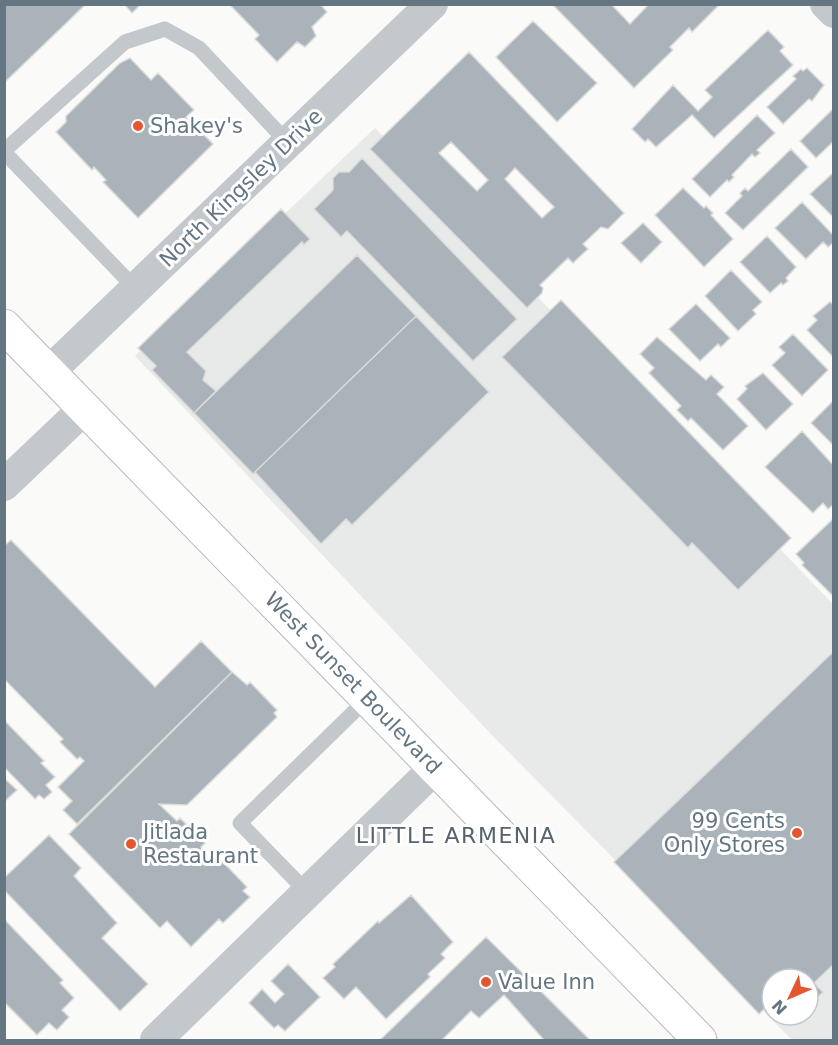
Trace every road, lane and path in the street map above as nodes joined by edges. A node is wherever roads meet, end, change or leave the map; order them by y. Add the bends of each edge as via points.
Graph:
1 (432, 4) edge
2 (826, 4) edge
3 (834, 12) edge
4 (288, 143) junction
5 (4, 152) edge
6 (136, 289) junction
7 (4, 326) edge
8 (50, 371) junction
9 (85, 408) junction
10 (4, 485) edge
11 (368, 698) junction
12 (435, 768) junction
13 (307, 892) junction
14 (156, 1041) edge
15 (700, 1041) edge

1 - 4 street, North Kingsley Drive
2 - 3 street
4 - 5 lane via 199,48 165,29 125,42
4 - 6 street, North Kingsley Drive
5 - 6 lane
6 - 8 street, North Kingsley Drive
7 - 8 main road, West Sunset Boulevard
8 - 9 main road, West Sunset Boulevard
9 - 10 street
9 - 11 main road, West Sunset Boulevard
11 - 12 main road, West Sunset Boulevard
11 - 13 lane via 240,823
12 - 13 street
12 - 15 main road, West Sunset Boulevard
13 - 14 street

